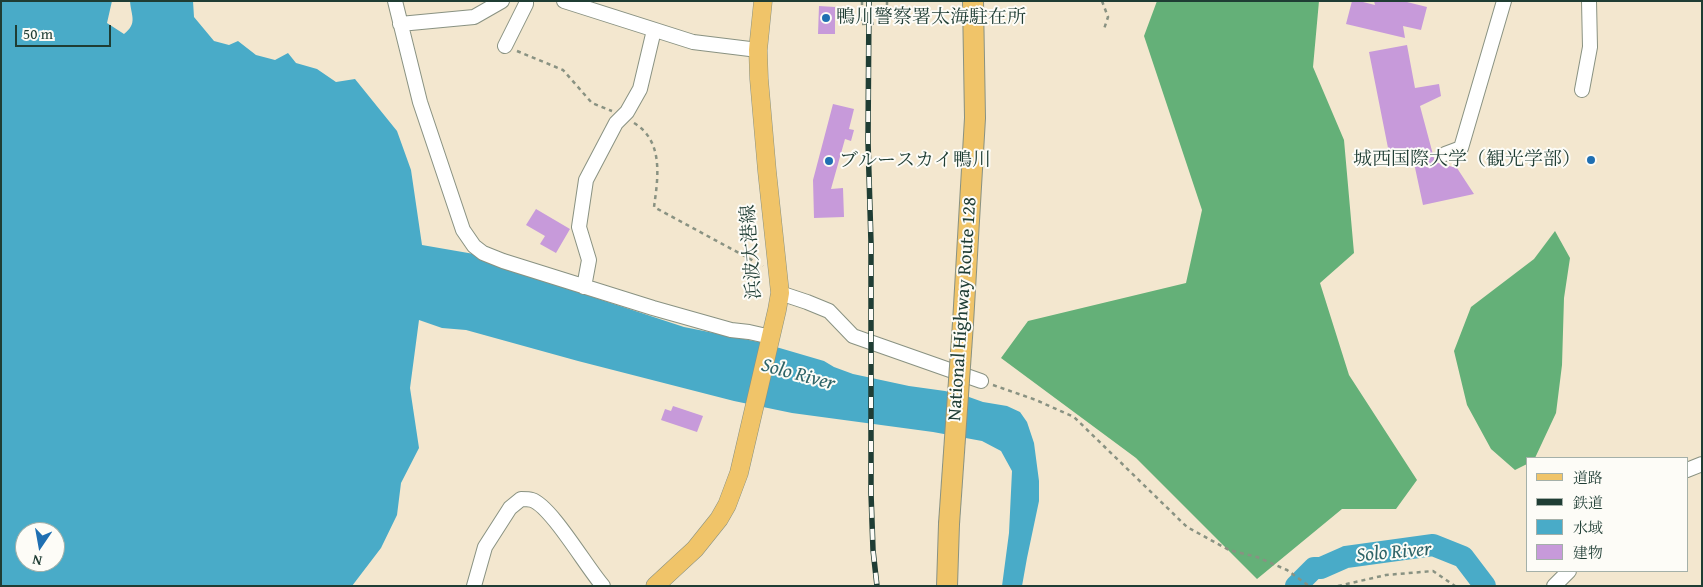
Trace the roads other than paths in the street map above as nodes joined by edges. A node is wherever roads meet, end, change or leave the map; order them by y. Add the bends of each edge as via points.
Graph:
1 (395, 1) edge
2 (502, 1) edge
3 (526, 1) edge
4 (564, 1) edge
5 (763, 1) edge
6 (973, 1) edge
7 (1504, 1) edge
8 (1589, 1) edge
9 (400, 24) junction
10 (654, 30) junction
11 (505, 46) road end
12 (758, 50) junction
13 (1582, 90) dead end
14 (1445, 154) dead end
15 (584, 287) junction
16 (780, 293) junction
17 (770, 341) junction
18 (981, 381) road end
19 (1702, 464) edge
20 (1688, 470) edge
21 (1568, 572) edge
22 (474, 586) edge
23 (603, 586) edge
24 (654, 586) edge
25 (947, 586) edge
26 (1554, 586) edge

1 - 9 street
2 - 9 street via 474,17
3 - 11 street
4 - 10 street
5 - 12 main road, 浜波太港線
6 - 25 highway, National Highway Route 128, bridge via 975,118
7 - 14 street via 1461,148
8 - 13 street via 1590,47
9 - 15 street via 423,111 463,230 474,246 503,261
10 - 12 street via 693,42
10 - 15 street via 640,89 616,123 586,180 579,227 589,260
12 - 16 main road, 浜波太港線
15 - 17 street via 731,330 749,332
16 - 17 main road, 浜波太港線
16 - 18 street via 829,311 853,336
17 - 24 main road, 浜波太港線 via 739,473 727,505 695,548
19 - 20 street
21 - 26 street
22 - 23 street via 485,547 510,508 520,499 533,500 547,512

